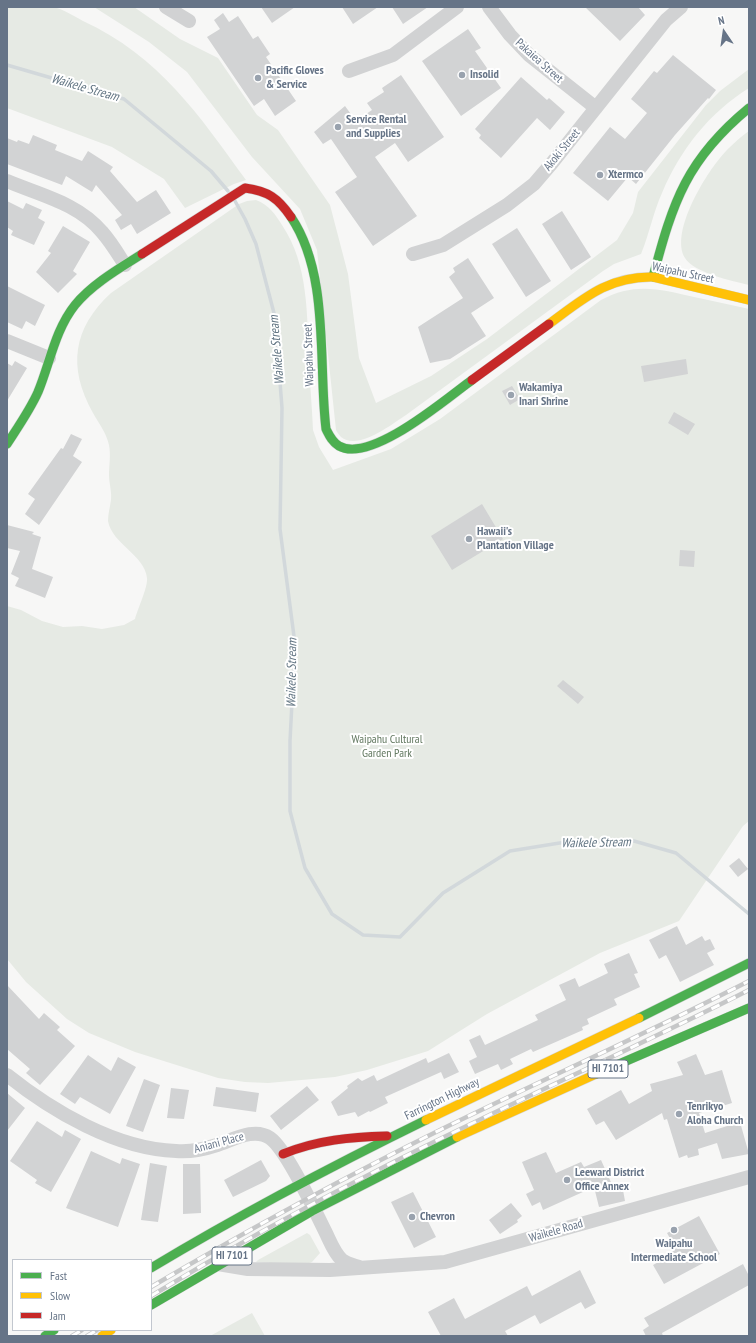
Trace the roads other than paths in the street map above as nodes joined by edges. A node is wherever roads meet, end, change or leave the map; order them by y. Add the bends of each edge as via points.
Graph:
1 (166, 7) edge
2 (457, 7) edge
3 (489, 7) edge
4 (681, 7) edge
5 (189, 21) dead end
6 (349, 71) dead end
7 (596, 108) junction
8 (749, 108) edge
9 (7, 181) edge
10 (413, 254) dead end
11 (125, 265) junction
12 (653, 277) junction
13 (749, 300) edge
14 (7, 341) edge
15 (49, 358) junction
16 (7, 444) edge
17 (748, 964) edge
18 (749, 1008) edge
19 (7, 1074) edge
20 (395, 1135) junction
21 (283, 1154) junction
22 (749, 1177) edge
23 (300, 1183) junction
24 (315, 1209) junction
25 (218, 1264) junction
26 (152, 1267) edge
27 (360, 1267) junction
28 (152, 1304) edge

1 - 5 street
2 - 6 street via 393,55
3 - 7 street, Pakaiea Street via 529,55
4 - 7 street, Akoki Street via 666,20
7 - 10 street, Akoki Street via 552,163 521,194 443,245
8 - 12 main road via 716,136 699,156 686,178 671,211
9 - 11 street via 79,212 102,232
11 - 12 main road, Waipahu Street via 245,188 272,194 286,209 302,239 312,271 318,299 320,365 326,429 336,445 354,450 395,436 587,296 608,284 639,276
11 - 15 main road, Waipahu Street via 98,284 75,305 61,328
12 - 13 main road, Waipahu Street
14 - 15 street
15 - 16 main road, Waipahu Street via 28,412
17 - 20 main road, Farrington Highway / HI 7101
18 - 24 main road, HI 7101 via 540,1099 413,1158
19 - 21 street, Aniani Place via 67,1116 130,1143 170,1150 189,1150 217,1145 250,1134 269,1138
20 - 21 main road via 341,1138 308,1144
20 - 23 main road, Farrington Highway / HI 7101
21 - 23 street, Aniani Place
22 - 27 street, Waikele Road via 451,1260
23 - 24 street, Aniani Place
23 - 26 main road, Farrington Highway / HI 7101
24 - 25 main road, HI 7101
24 - 27 street, Waikele Road via 336,1254 342,1260
25 - 27 street, Waikele Road via 248,1269 330,1270
25 - 28 main road, HI 7101

